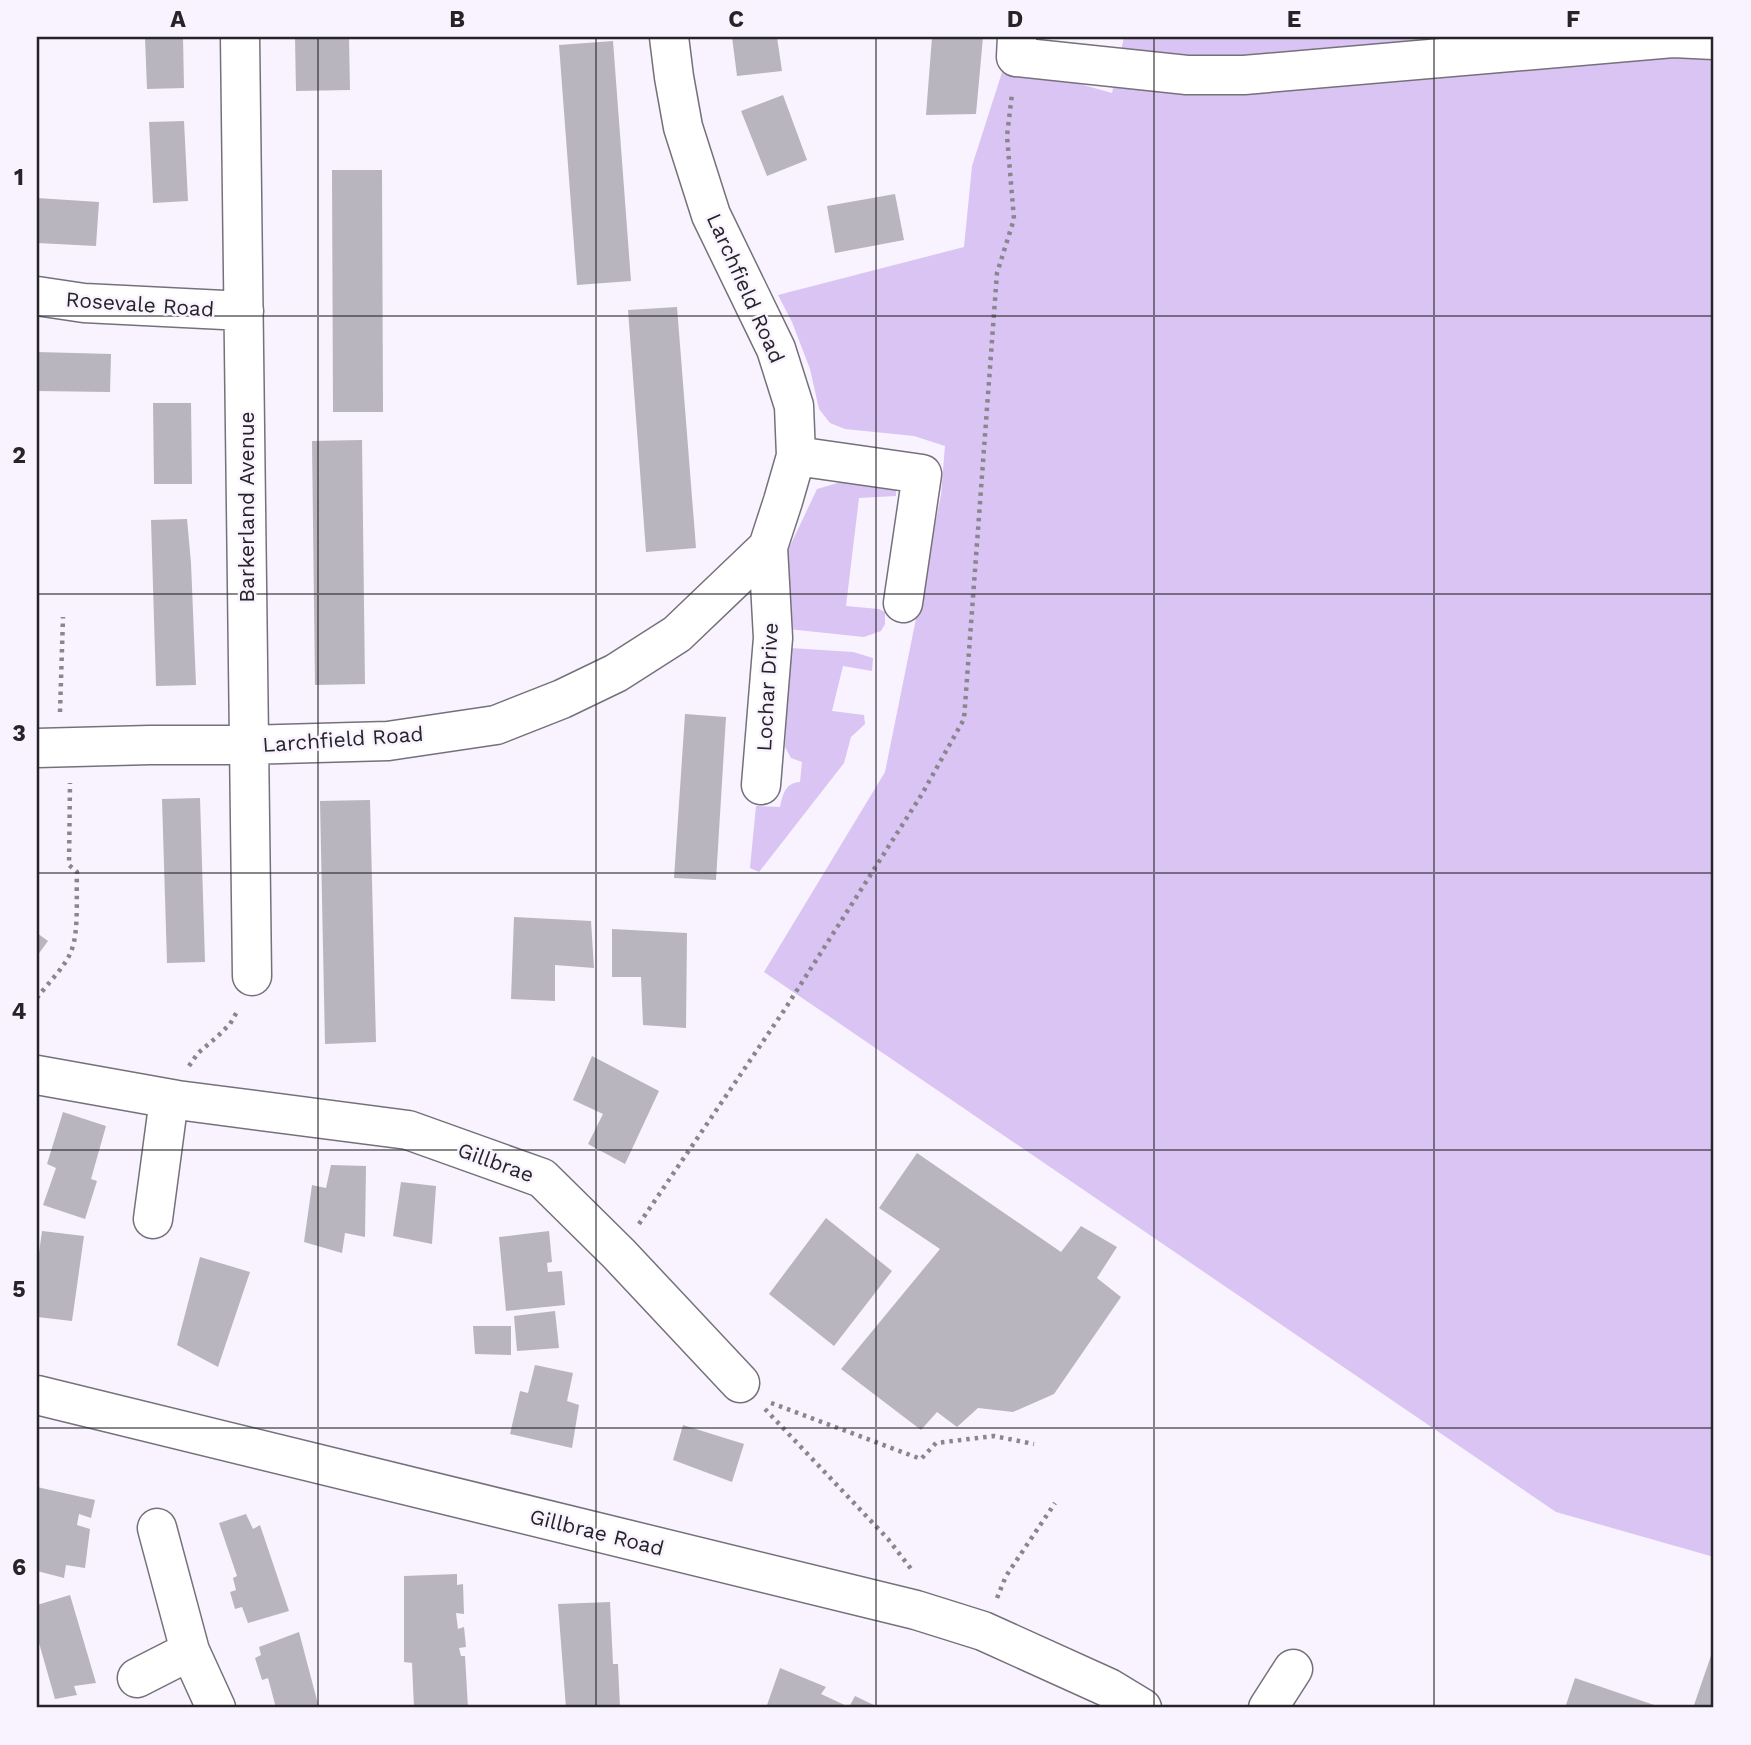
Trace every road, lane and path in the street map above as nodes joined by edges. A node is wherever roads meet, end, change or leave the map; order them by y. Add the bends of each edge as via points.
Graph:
1 (240, 37) edge
2 (669, 37) edge
3 (1714, 40) edge
4 (1016, 47) edge
5 (37, 296) edge
6 (244, 311) junction
7 (796, 456) junction
8 (768, 547) junction
9 (903, 603) dead end
10 (63, 617) dead end
11 (56, 736) edge
12 (248, 745) junction
13 (761, 785) dead end
14 (252, 976) joint
15 (37, 998) edge
16 (37, 1076) edge
17 (173, 1100) junction
18 (153, 1219) dead end
19 (619, 1254) junction
20 (747, 1390) junction
21 (37, 1395) edge
22 (1034, 1444) dead end
23 (1055, 1503) dead end
24 (157, 1528) dead end
25 (916, 1610) junction
26 (983, 1632) junction
27 (190, 1651) junction
28 (1293, 1669) dead end
29 (137, 1678) dead end
30 (216, 1708) edge
31 (1142, 1708) edge
32 (1268, 1708) edge

1 - 6 street, Barkerland Avenue
2 - 7 street, Larchfield Road via 683,127 711,215 776,349 794,406
3 - 4 street via 1673,38 1244,75 1187,75
4 - 19 path via 1007,136 1014,219 997,273 964,719 922,794 792,998
5 - 6 street, Rosevale Road via 85,303
6 - 12 street, Barkerland Avenue
7 - 8 street, Larchfield Road
7 - 9 street via 922,474
8 - 12 street, Larchfield Road via 677,634 616,673 496,725 388,741
8 - 13 street, Lochar Drive via 773,638
10 - 11 path
11 - 12 street, Larchfield Road
11 - 15 path via 69,865 77,872 75,934 67,959
12 - 14 street, Barkerland Avenue
14 - 17 path via 230,1024 198,1053
16 - 17 street, Gillbrae
17 - 18 street
17 - 19 street, Gillbrae via 408,1130 542,1178
19 - 20 street, Gillbrae
20 - 22 path via 921,1459 936,1443 995,1436
20 - 25 path via 888,1539 916,1575
21 - 25 street, Gillbrae Road
23 - 26 path via 1006,1576
24 - 27 street
25 - 26 street, Gillbrae Road
26 - 31 street, Gillbrae Road via 1109,1688
27 - 29 street
27 - 30 street
28 - 32 street

